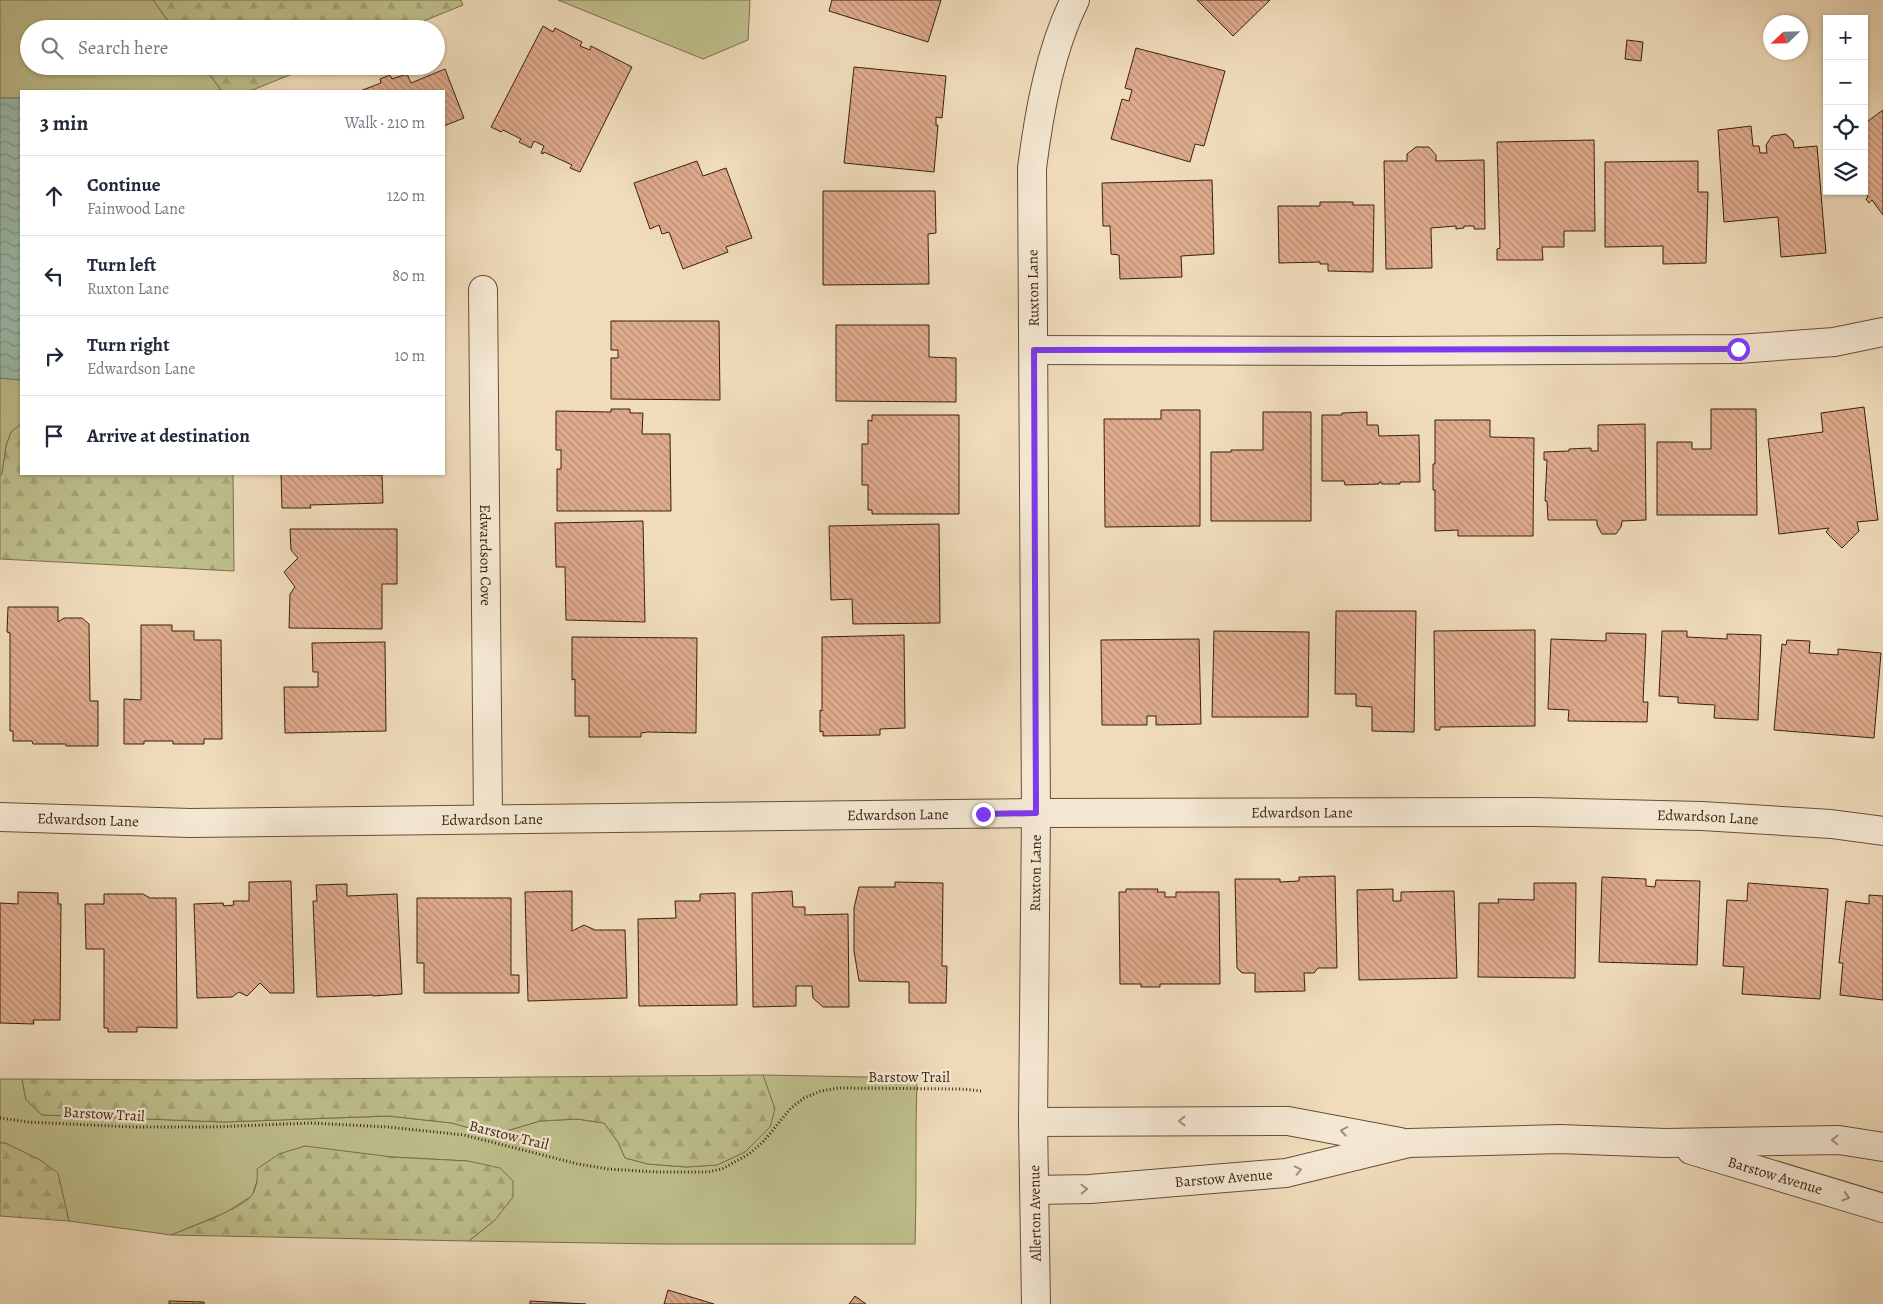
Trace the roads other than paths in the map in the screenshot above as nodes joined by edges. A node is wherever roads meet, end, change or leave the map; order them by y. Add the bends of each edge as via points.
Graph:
1 (1075, 0) edge
2 (483, 290) dead end
3 (1883, 332) edge
4 (1034, 350) junction
5 (1036, 813) junction
6 (0, 817) edge
7 (488, 819) junction
8 (1883, 831) edge
9 (1033, 1122) junction
10 (1409, 1143) junction
11 (1666, 1143) junction
12 (1883, 1147) edge
13 (1035, 1190) junction
14 (1883, 1208) edge
15 (1036, 1304) edge

1 - 4 street, Ruxton Lane via 1046,82 1032,168
2 - 7 street, Edwardson Cove
3 - 4 street via 1834,342 1738,349
4 - 5 street, Ruxton Lane
5 - 7 street, Edwardson Lane
5 - 8 street, Edwardson Lane via 1535,812 1702,816 1831,824
5 - 9 street, Ruxton Lane
6 - 7 street, Edwardson Lane via 190,823
10 -> 9 street, Barstow Avenue via 1288,1121
9 - 13 street, Allerton Avenue
10 - 11 street, Barstow Avenue via 1560,1139
13 -> 10 street, Barstow Avenue via 1090,1189 1286,1173
12 -> 11 street, Barstow Avenue via 1839,1140
11 -> 14 street, Barstow Avenue
13 - 15 street, Allerton Avenue

